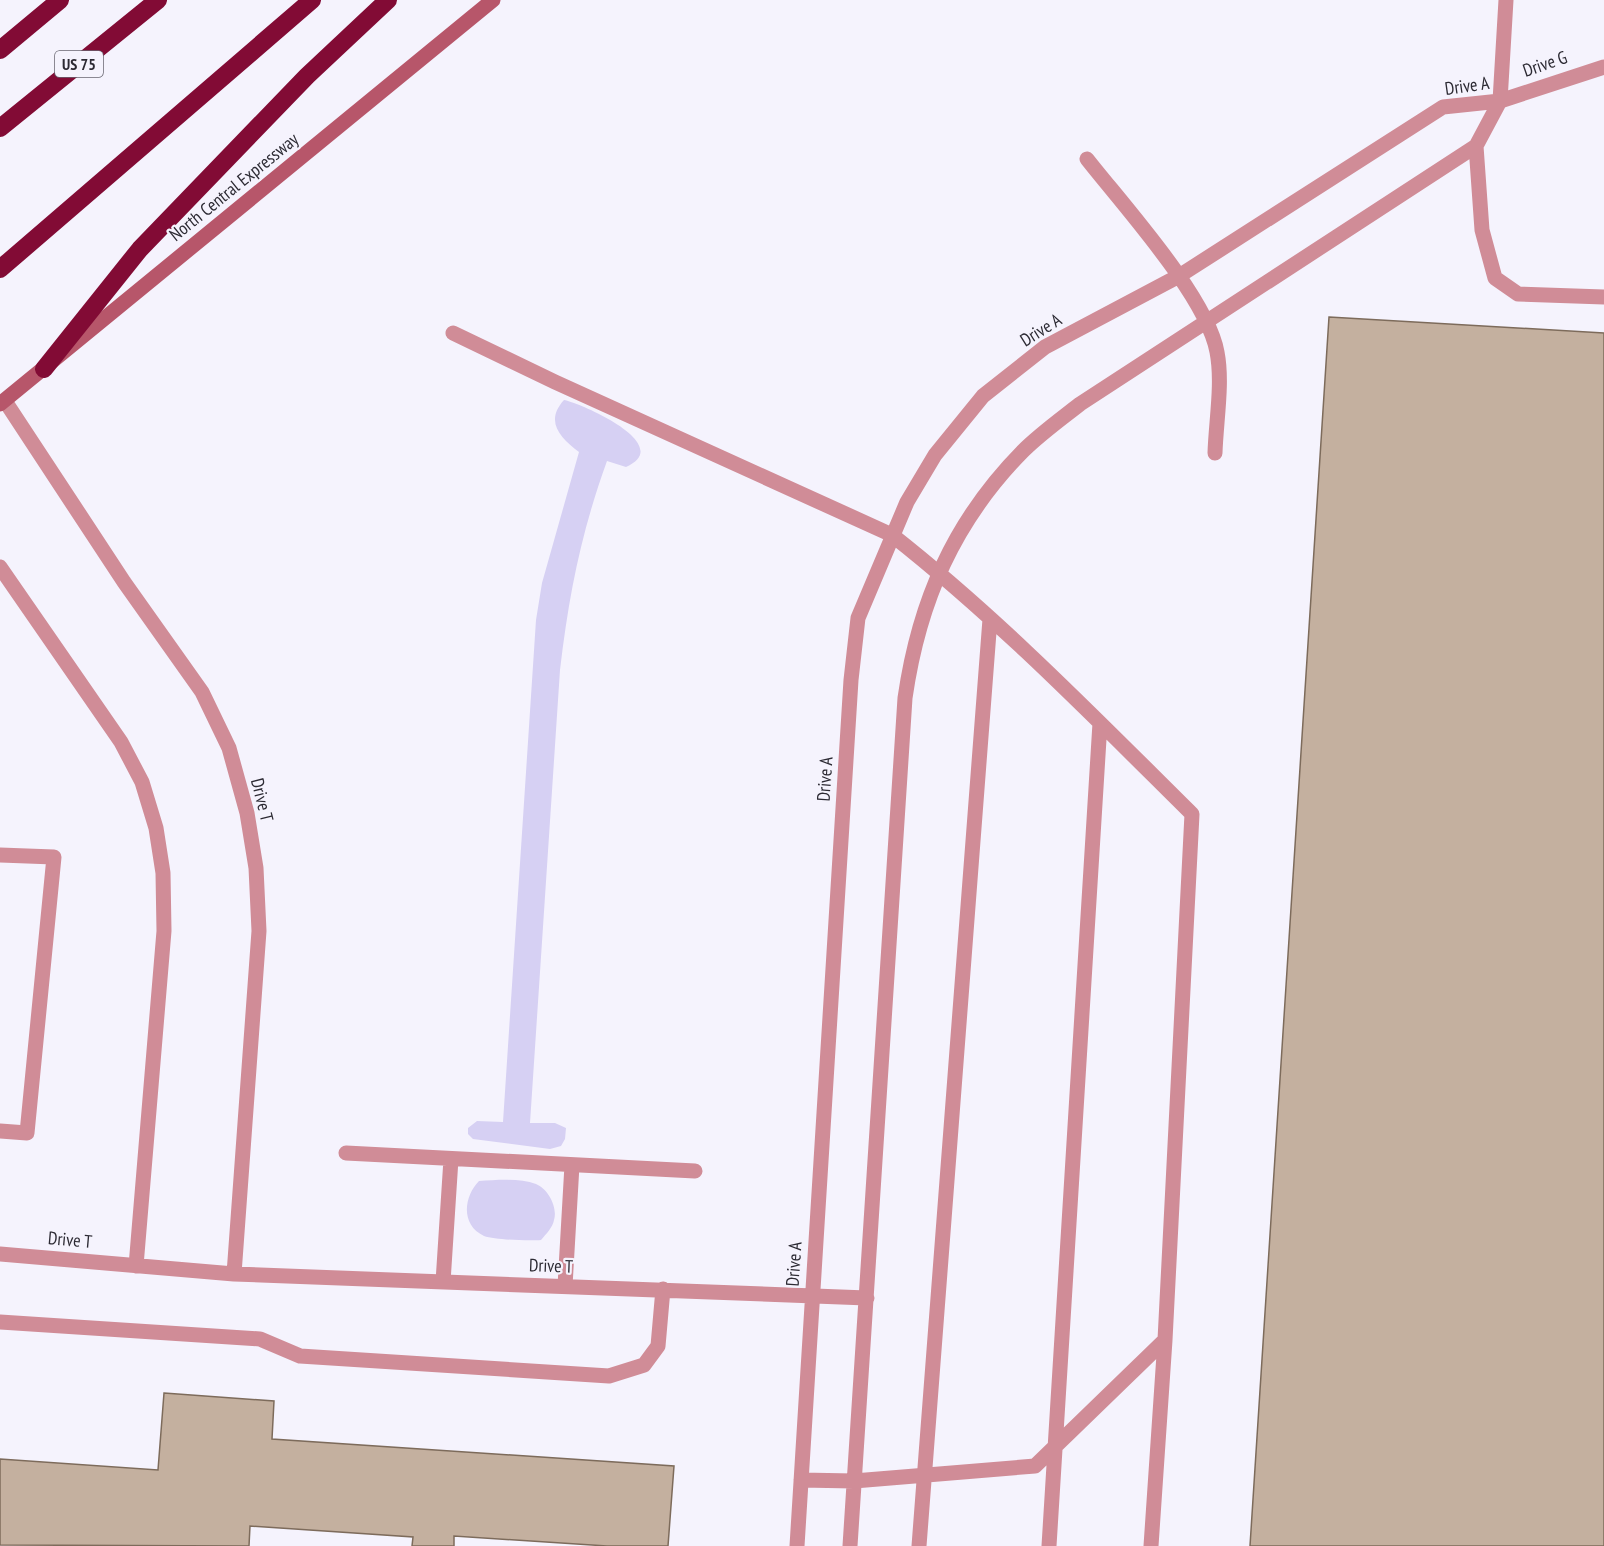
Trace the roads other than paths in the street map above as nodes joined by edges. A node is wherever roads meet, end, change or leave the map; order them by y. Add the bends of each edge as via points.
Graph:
1 (60, 0) edge
2 (158, 0) edge
3 (312, 0) edge
4 (388, 0) edge
5 (493, 0) edge
6 (1506, 0) edge
7 (0, 50) edge
8 (1604, 67) edge
9 (1500, 101) junction
10 (0, 128) edge
11 (1476, 146) junction
12 (1087, 159) dead end
13 (0, 268) edge
14 (1179, 276) junction
15 (1604, 297) edge
16 (1207, 320) junction
17 (453, 333) dead end
18 (44, 369) junction
19 (2, 402) edge
20 (1215, 453) dead end
21 (892, 535) junction
22 (0, 567) edge
23 (940, 573) junction
24 (990, 619) junction
25 (1100, 723) junction
26 (0, 855) edge
27 (0, 1131) edge
28 (346, 1153) dead end
29 (452, 1159) junction
30 (572, 1165) junction
31 (695, 1171) dead end
32 (0, 1254) edge
33 (136, 1266) junction
34 (234, 1274) junction
35 (443, 1282) junction
36 (566, 1286) junction
37 (663, 1289) junction
38 (811, 1295) junction
39 (867, 1298) junction
40 (0, 1322) edge
41 (1165, 1340) junction
42 (1055, 1447) junction
43 (923, 1476) junction
44 (801, 1480) junction
45 (854, 1481) junction
46 (797, 1546) edge
47 (850, 1546) edge
48 (919, 1546) edge
49 (1048, 1546) edge
50 (1151, 1546) edge

1 - 7 highway
2 - 10 highway, US 75
3 - 13 highway
4 - 18 highway via 307,76 141,249
5 - 18 main road, North Central Expressway
6 - 9 lane
8 - 9 lane, Drive G
9 - 11 lane, Drive A
9 - 14 lane, Drive A via 1443,107
11 - 15 lane via 1482,230 1495,279 1518,294
11 - 16 lane, Drive A
12 - 14 lane
14 - 16 lane
14 - 21 lane, Drive A via 1046,348 982,396 935,455
16 - 20 lane via 1218,354
16 - 23 lane, Drive A via 1080,404 1024,450 979,502 951,545
17 - 21 lane
18 - 19 main road, North Central Expressway
19 - 34 lane, Drive T via 202,692 229,748 247,813 256,868 259,931
21 - 23 lane
21 - 38 lane, Drive A via 858,618 851,680
22 - 33 lane via 121,742 142,782 156,828 163,873 164,931
23 - 24 lane
23 - 39 lane, Drive A via 912,650 905,698
24 - 25 lane
24 - 43 lane
25 - 41 lane via 1192,814
25 - 42 lane
26 - 27 lane via 54,857 27,1133
28 - 29 lane
29 - 30 lane
29 - 35 lane
30 - 31 lane
30 - 36 lane
32 - 33 lane, Drive T
33 - 34 lane, Drive T
34 - 35 lane, Drive T
35 - 36 lane, Drive T
36 - 37 lane, Drive T
37 - 38 lane, Drive T
37 - 40 lane via 658,1346 644,1365 609,1376 300,1356 260,1339
38 - 39 lane, Drive T
38 - 44 lane, Drive A
39 - 45 lane, Drive A
41 - 42 lane
41 - 50 lane
42 - 43 lane via 1035,1466
42 - 49 lane
43 - 45 lane
43 - 48 lane
44 - 45 lane
44 - 46 lane, Drive A
45 - 47 lane, Drive A

